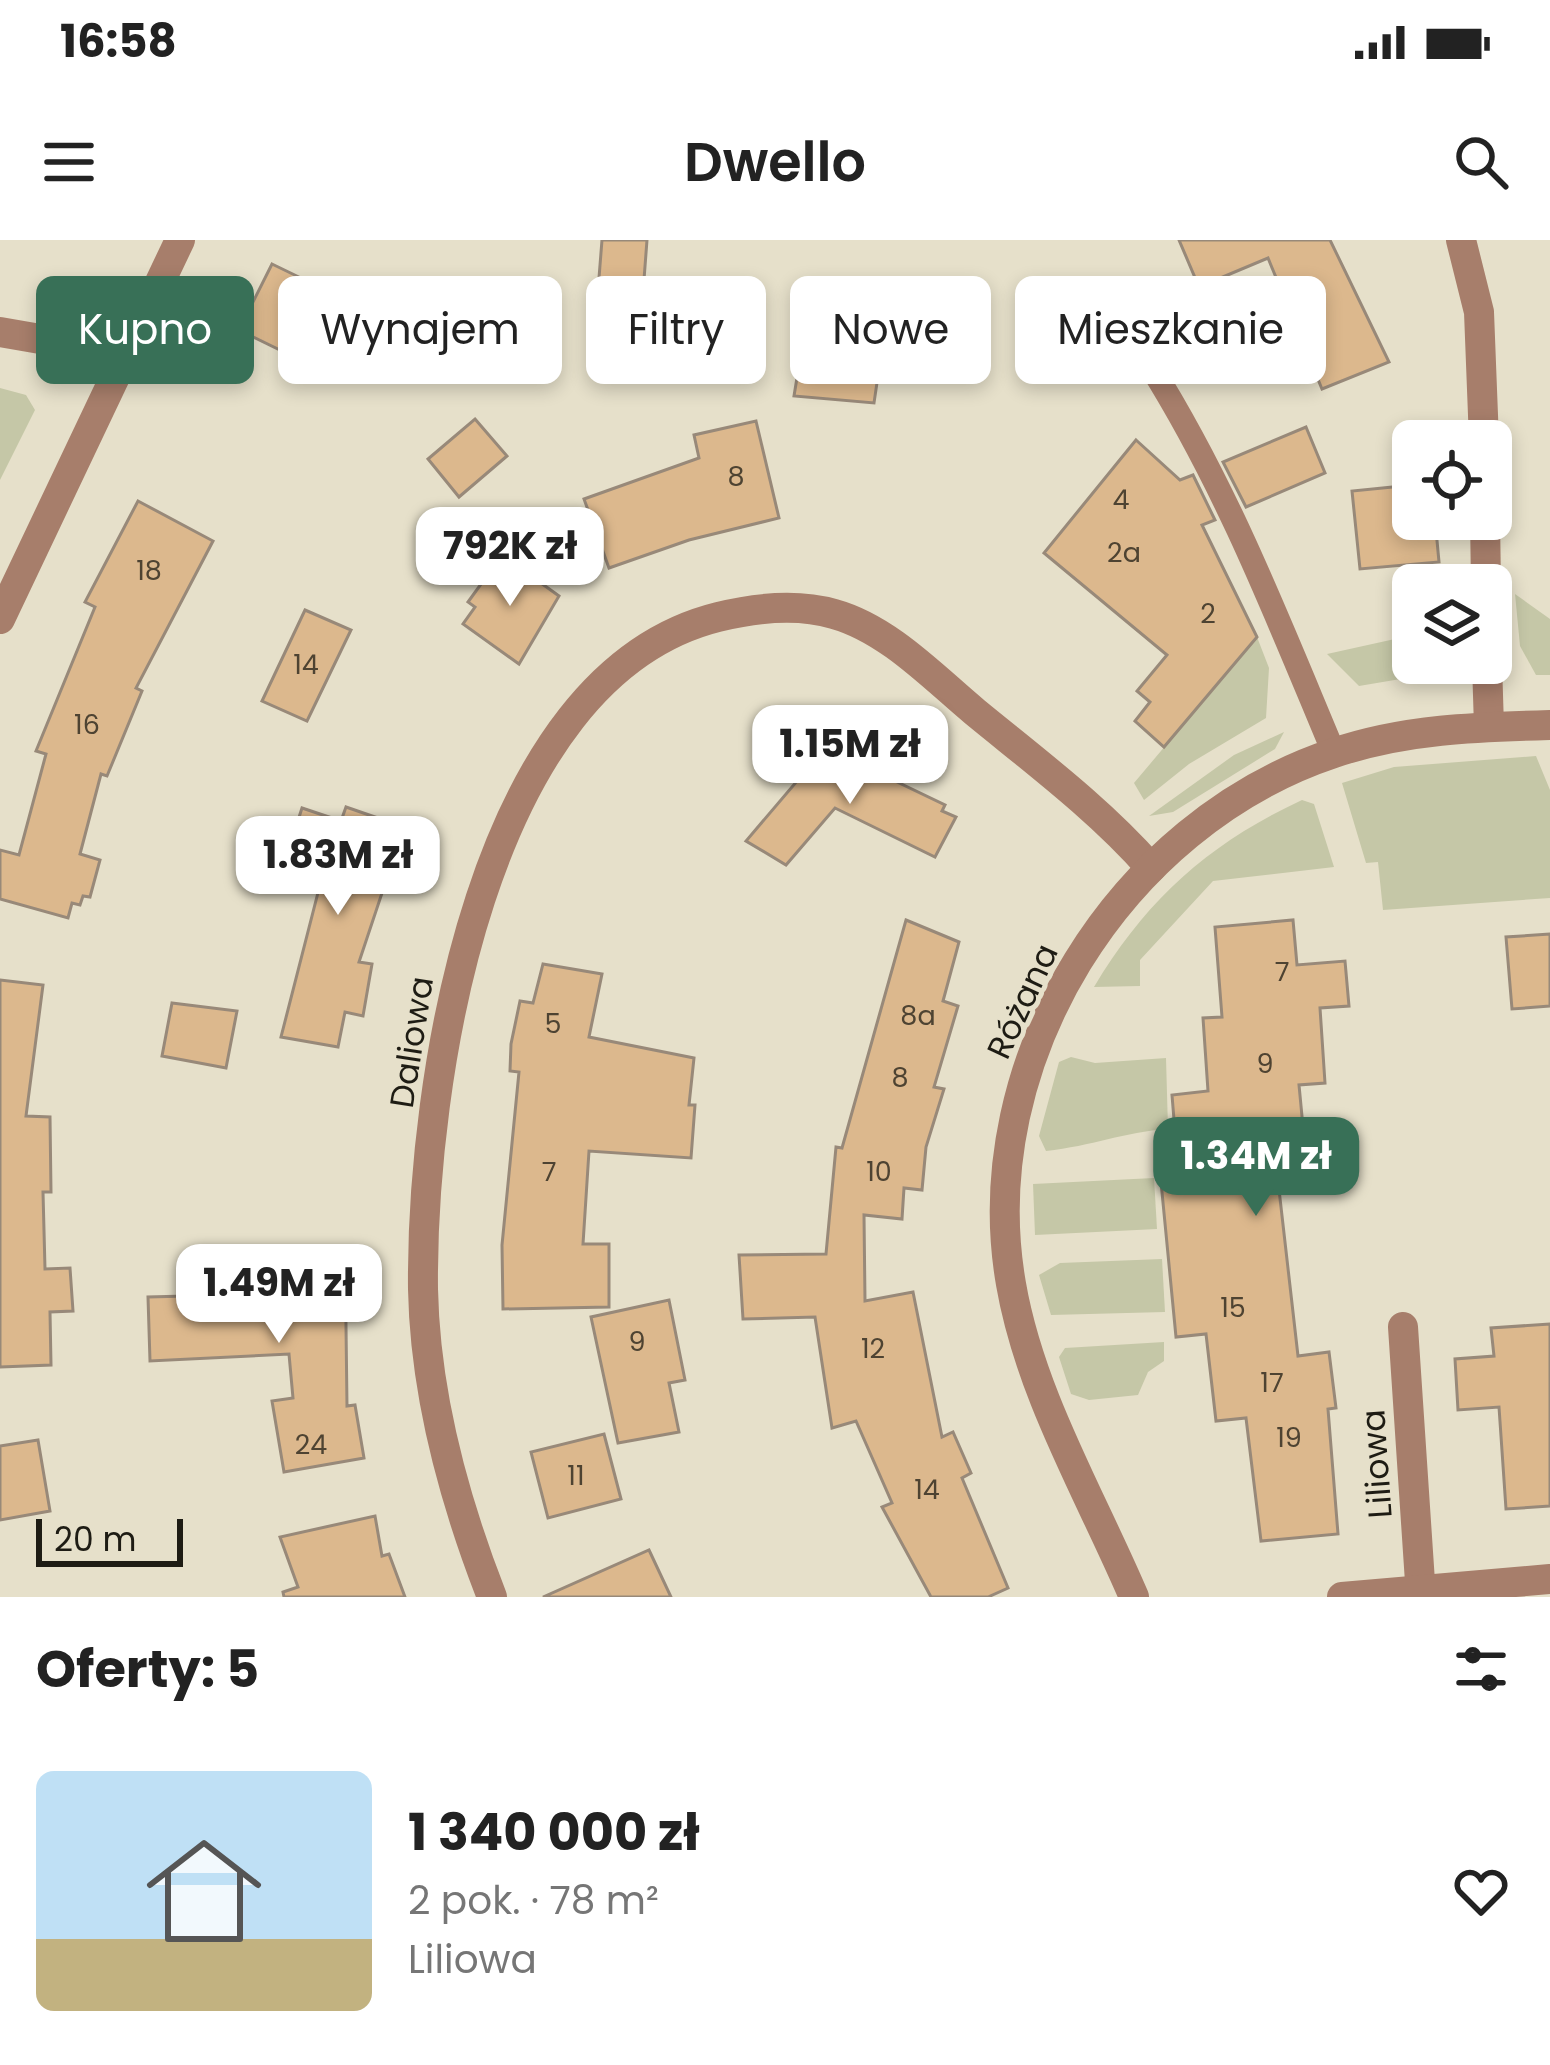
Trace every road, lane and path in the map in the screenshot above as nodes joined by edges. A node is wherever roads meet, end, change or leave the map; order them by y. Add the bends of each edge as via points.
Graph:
1 (180, 240) edge
2 (1461, 240) edge
3 (163, 276) edge
4 (0, 332) edge
5 (36, 338) edge
6 (112, 384) edge
7 (1162, 384) edge
8 (1483, 420) edge
9 (0, 619) edge
10 (1488, 684) edge
11 (1550, 725) edge
12 (1489, 727) junction
13 (1334, 753) junction
14 (1151, 868) junction
15 (1403, 1327) dead end
16 (1550, 1579) edge
17 (1421, 1593) edge
18 (492, 1597) edge
19 (1134, 1597) edge
20 (1342, 1597) edge

1 - 3 street
2 - 8 street via 1479,312
4 - 5 street
6 - 9 street
7 - 13 lane via 1260,567
10 - 12 street
11 - 12 street, Różana
12 - 13 street, Różana
13 - 14 street, Różana via 1261,787
14 - 18 street, Daliowa via 1111,824 901,651 835,614 771,608 702,621 636,655 591,697 528,787 495,856 454,993 435,1112 426,1338 455,1488
14 - 19 street, Różana via 1079,959 1041,1033 1017,1101 1005,1197 1009,1272 1026,1344
15 - 17 street, Liliowa
16 - 17 street
17 - 20 street

